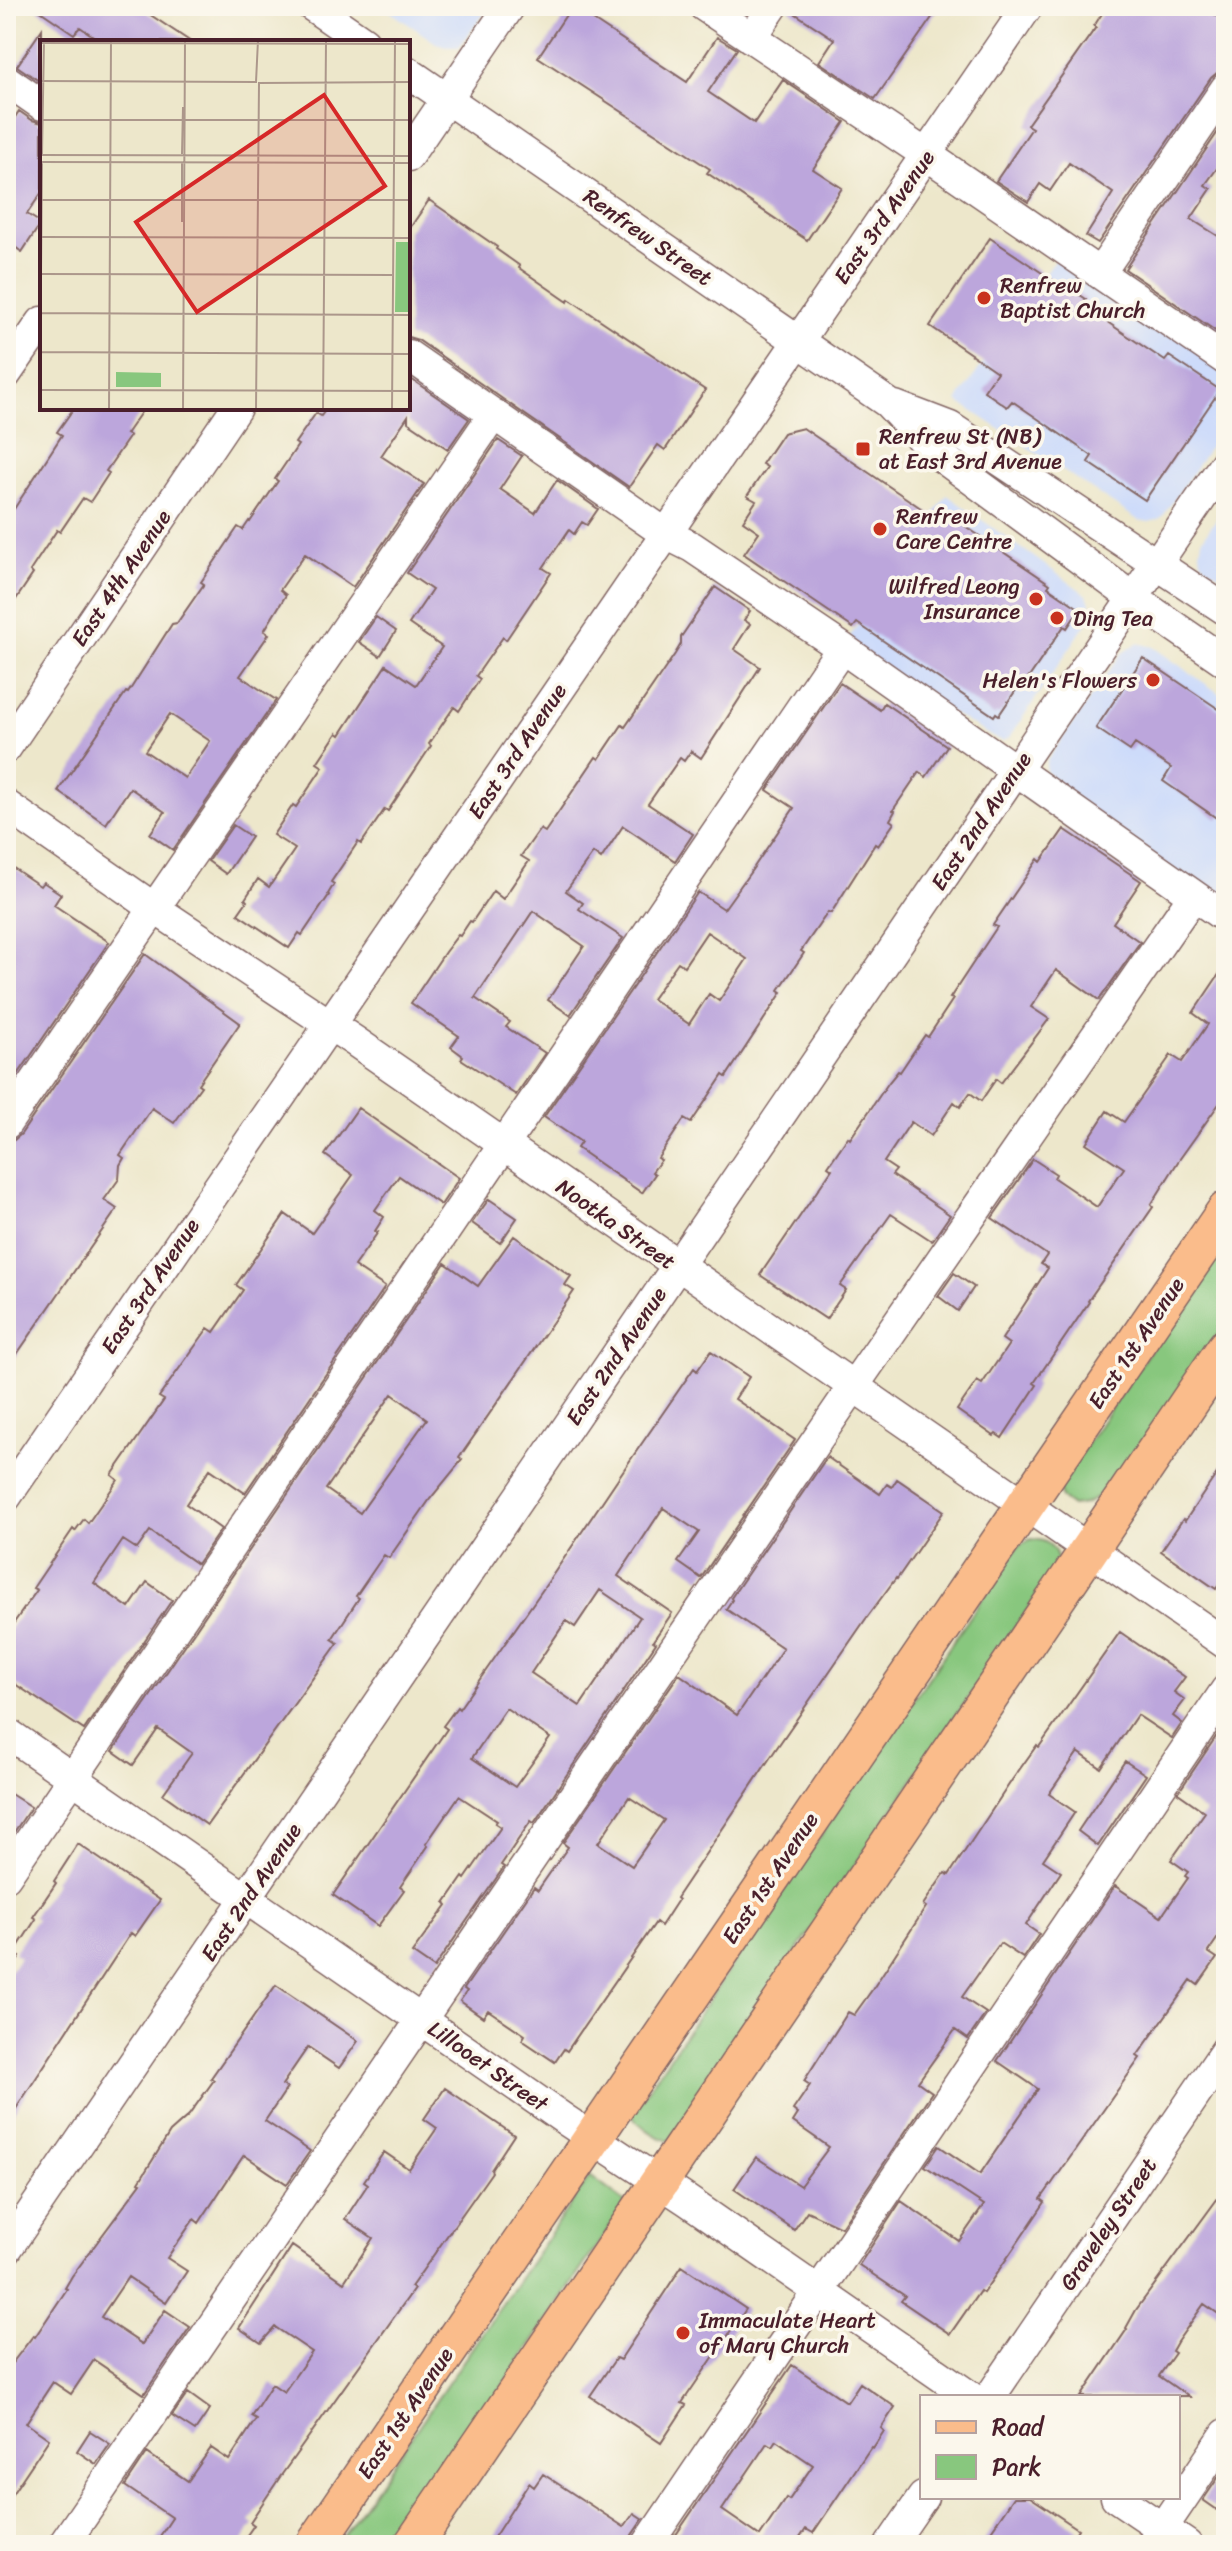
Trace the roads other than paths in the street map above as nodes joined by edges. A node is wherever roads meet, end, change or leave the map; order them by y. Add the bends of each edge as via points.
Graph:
1 (312, 6) edge
2 (510, 6) edge
3 (704, 6) edge
4 (773, 6) edge
5 (1028, 6) edge
6 (751, 38) junction
7 (361, 40) edge
8 (410, 73) edge
9 (6, 80) edge
10 (1226, 88) edge
11 (447, 99) junction
12 (40, 104) edge
13 (410, 153) edge
14 (927, 155) junction
15 (1100, 273) junction
16 (40, 325) edge
17 (799, 341) junction
18 (410, 356) edge
19 (1226, 360) edge
20 (6, 374) edge
21 (888, 403) junction
22 (235, 410) edge
23 (494, 414) junction
24 (1226, 462) edge
25 (666, 534) junction
26 (1157, 563) junction
27 (1133, 598) junction
28 (1226, 610) edge
29 (842, 648) junction
30 (1226, 662) edge
31 (6, 748) edge
32 (1016, 770) junction
33 (6, 805) edge
34 (1193, 896) junction
35 (154, 908) junction
36 (1226, 918) edge
37 (330, 1024) junction
38 (6, 1124) edge
39 (505, 1147) junction
40 (1226, 1211) edge
41 (678, 1266) junction
42 (1226, 1348) edge
43 (853, 1387) junction
44 (6, 1497) edge
45 (1025, 1504) junction
46 (1090, 1549) junction
47 (1226, 1644) edge
48 (1226, 1690) edge
49 (6, 1732) edge
50 (73, 1778) junction
51 (6, 1876) edge
52 (247, 1898) junction
53 (422, 2020) junction
54 (1226, 2050) edge
55 (593, 2138) junction
56 (659, 2183) junction
57 (6, 2250) edge
58 (820, 2292) junction
59 (968, 2395) edge
60 (991, 2395) edge
61 (1226, 2434) edge
62 (922, 2499) edge
63 (1118, 2499) edge
64 (1167, 2539) edge
65 (63, 2545) edge
66 (315, 2545) edge
67 (413, 2545) edge
68 (647, 2545) edge
69 (890, 2545) edge

1 - 7 street
2 - 11 street
3 - 6 street
4 - 6 street
5 - 14 street, East 3rd Avenue
6 - 14 street
8 - 11 street, Renfrew Street
9 - 12 street
10 - 15 street
11 - 13 street
11 - 17 street, Renfrew Street
14 - 15 street
14 - 17 street, East 3rd Avenue
15 - 19 street
16 - 20 street
17 - 21 street, Renfrew Street
17 - 25 street, East 3rd Avenue
18 - 23 street
21 - 26 street, Renfrew Street via 950,427
21 - 27 street, Renfrew Street via 932,450
22 - 31 street, East 4th Avenue
23 - 25 street
23 - 35 street
24 - 26 street, East 2nd Avenue
25 - 29 street
25 - 37 street, East 3rd Avenue
26 - 27 street, East 2nd Avenue
26 - 28 street, Renfrew Street
27 - 30 street, Renfrew Street
27 - 32 street, East 2nd Avenue
29 - 32 street
29 - 39 street
32 - 34 street
32 - 41 street, East 2nd Avenue
33 - 35 street, Nootka Street
34 - 36 street
34 - 43 street
35 - 37 street, Nootka Street
35 - 38 street
37 - 39 street, Nootka Street
37 - 44 street, East 3rd Avenue
39 - 41 street, Nootka Street
39 - 50 street
40 - 45 main road, East 1st Avenue
41 - 43 street, Nootka Street
41 - 52 street, East 2nd Avenue
42 - 46 main road
43 - 45 street, Nootka Street
43 - 53 street
45 - 46 street, Nootka Street
45 - 55 main road, East 1st Avenue
46 - 47 street, Nootka Street
46 - 56 main road
48 - 58 street
49 - 50 street, Lillooet Street
50 - 51 street
50 - 52 street, Lillooet Street
52 - 53 street, Lillooet Street
52 - 57 street, East 2nd Avenue
53 - 55 street, Lillooet Street
53 - 65 street
54 - 60 street, Graveley Street
55 - 56 street, Lillooet Street
55 - 66 main road, East 1st Avenue
56 - 58 street, Lillooet Street
56 - 67 main road
58 - 59 street, Lillooet Street
58 - 68 street
61 - 64 street
62 - 69 street
63 - 64 street

